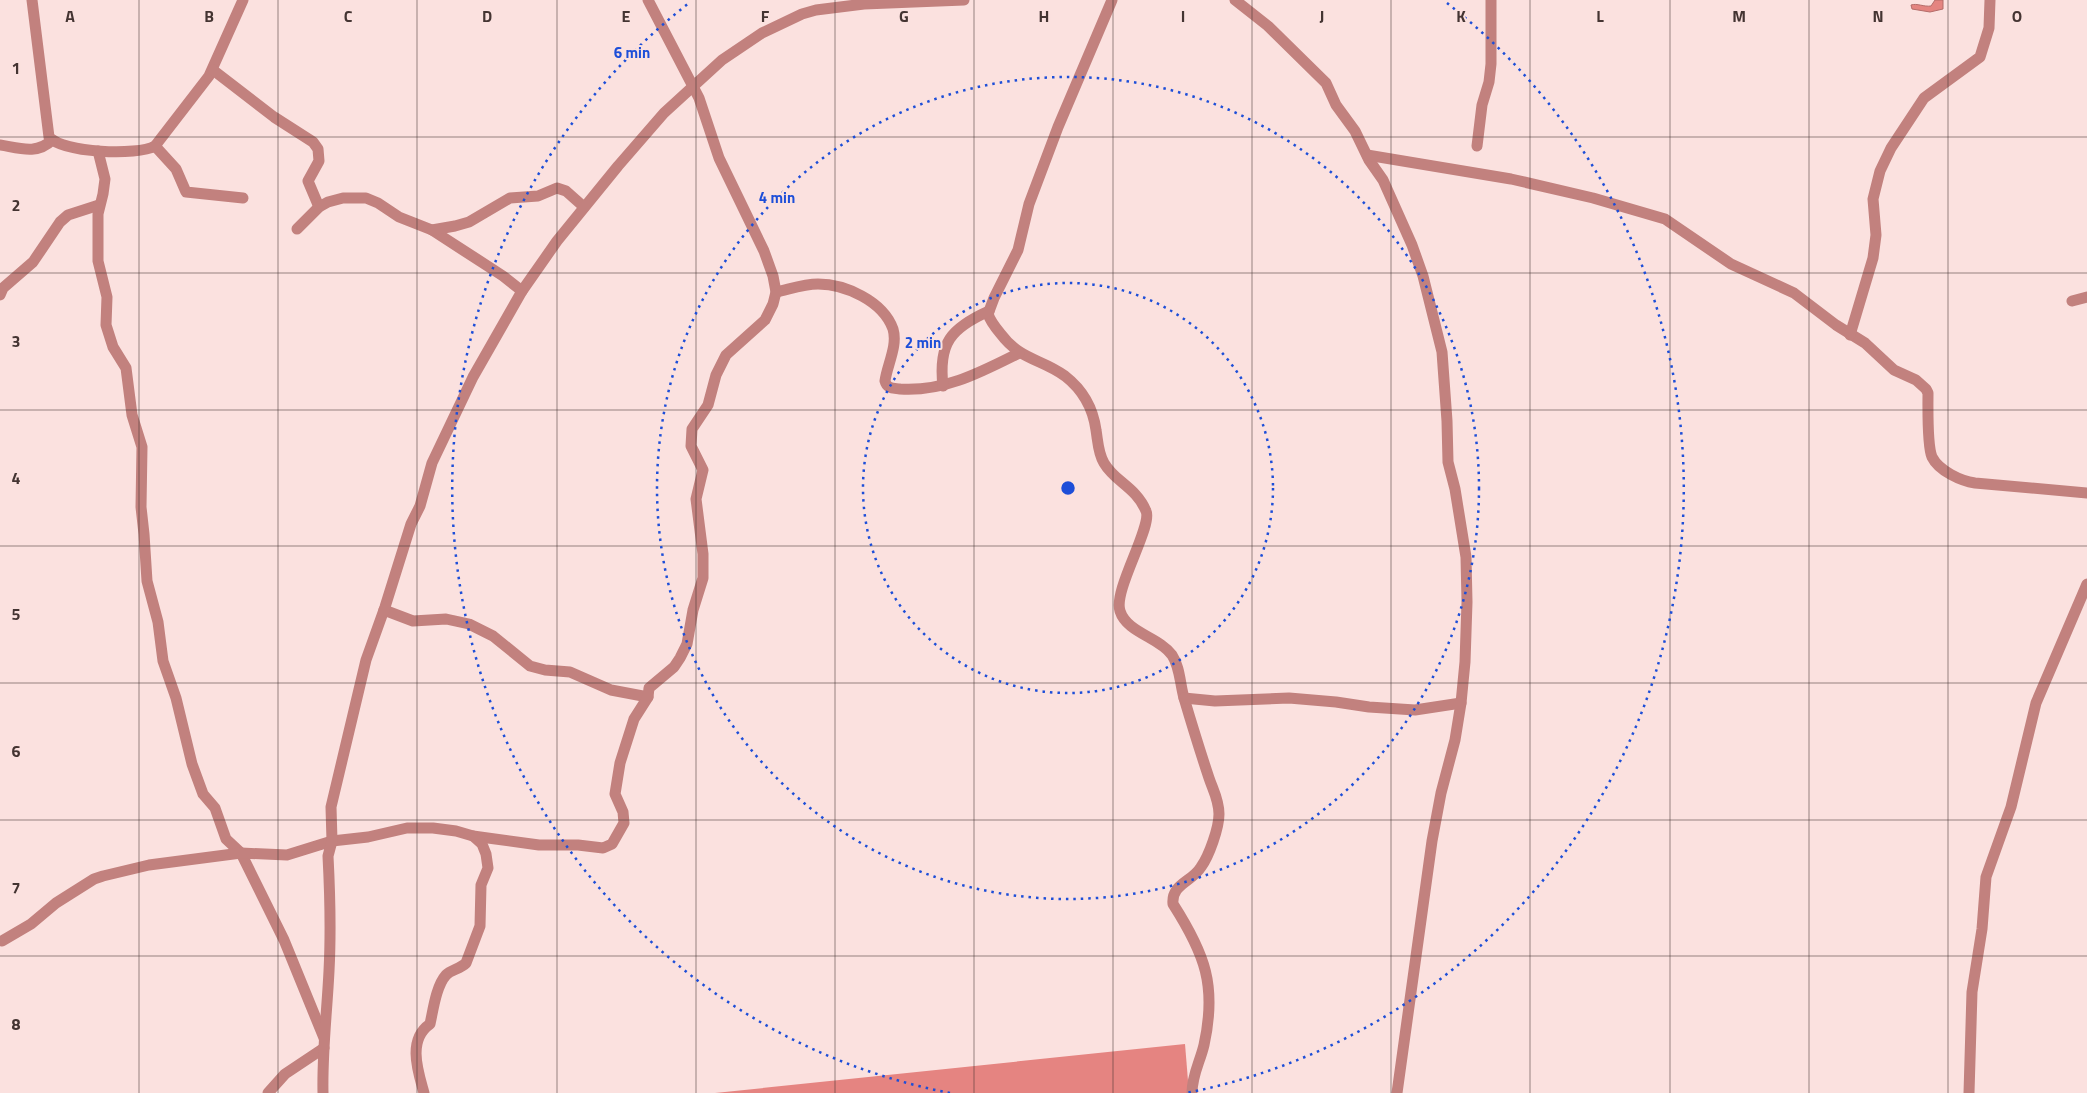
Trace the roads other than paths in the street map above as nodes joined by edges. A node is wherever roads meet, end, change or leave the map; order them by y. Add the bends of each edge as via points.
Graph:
1 (32, 0) edge
2 (244, 0) edge
3 (648, 0) edge
4 (964, 0) edge
5 (1112, 0) edge
6 (1235, 0) edge
7 (1491, 0) edge
8 (1990, 0) edge
9 (941, 1) edge
10 (213, 70) junction
11 (693, 86) junction
12 (52, 140) junction
13 (0, 145) edge
14 (155, 146) junction
15 (1476, 146) dead end
16 (98, 151) junction
17 (1366, 156) junction
18 (243, 198) dead end
19 (100, 205) junction
20 (319, 207) junction
21 (584, 207) junction
22 (297, 229) dead end
23 (432, 230) junction
24 (522, 291) junction
25 (776, 292) junction
26 (0, 295) edge
27 (2087, 297) edge
28 (2072, 301) dead end
29 (989, 310) junction
30 (1850, 335) junction
31 (1019, 353) junction
32 (943, 386) junction
33 (2087, 493) edge
34 (2087, 584) edge
35 (384, 610) junction
36 (648, 697) junction
37 (1184, 698) junction
38 (1461, 703) junction
39 (473, 836) junction
40 (332, 841) junction
41 (241, 853) junction
42 (2, 941) dead end
43 (324, 1044) junction
44 (268, 1093) edge
45 (323, 1093) edge
46 (424, 1093) edge
47 (1192, 1093) edge
48 (1397, 1093) edge
49 (1969, 1093) edge

1 - 12 street via 48,132
2 - 10 street
3 - 11 street
4 - 9 street
5 - 29 street via 1029,204 1018,250
6 - 17 street via 1268,26 1326,83
7 - 15 street via 1491,64
8 - 30 street via 1989,28 1980,57 1924,98 1880,171 1873,199 1876,235 1873,258
9 - 11 street via 861,5 802,14 742,46
10 - 14 street
10 - 20 street via 313,142 318,149 319,161 308,181
11 - 21 street via 639,141
11 - 25 street via 705,111 719,158 759,238
12 - 13 street via 36,150
12 - 16 street
14 - 16 street via 141,152
14 - 18 street via 176,169 186,192
16 - 19 street via 105,179
17 - 30 street via 1511,179 1601,200 1665,220 1731,264 1794,293
17 - 38 street via 1383,180 1412,245 1442,352 1448,462 1466,557 1467,602
19 - 26 street via 68,215 60,222 33,262 3,288
19 - 41 street via 98,261 107,297 106,325 113,347 126,368 132,415 142,447 141,507 146,581 154,606 163,661 200,785 218,815 226,839
20 - 22 street
20 - 23 street via 335,200 366,198 399,217
21 - 23 street via 566,191 557,188 544,195 510,198 469,222
21 - 24 street
23 - 24 street
24 - 35 street via 437,449
25 - 32 street via 817,284 837,286 864,298 885,315 893,329 886,385 908,389
25 - 36 street via 765,320 726,355 712,385 708,405 692,430 692,446 703,470 696,499 703,578 687,644 674,666 649,688
27 - 28 street
29 - 31 street via 988,316 997,330
29 - 32 street via 959,327 950,338 942,364
30 - 33 street via 1865,343 1894,370 1916,380 1926,389 1932,455 1938,465 1959,479
31 - 32 street
31 - 37 street via 1063,375 1082,394 1093,415 1105,464 1132,489 1147,512 1148,522 1135,550 1120,611 1132,626 1171,653
34 - 49 street via 2036,703 2011,807 1986,877 1972,992
35 - 36 street via 413,621 446,619 469,624 493,636 530,666 570,672 611,690
35 - 40 street via 366,660 346,738 330,813
36 - 39 street via 634,719 620,763 615,794 624,824 612,844 603,848 539,846
37 - 38 street via 1215,701 1289,698 1415,710
37 - 47 street via 1216,793 1219,812 1219,821 1201,869 1178,887 1173,896 1174,904 1198,946 1209,996 1210,1015 1204,1048 1193,1075
38 - 48 street via 1432,841
39 - 40 street via 456,831 407,828
39 - 46 street via 482,844 488,868 481,886 480,926 466,963 446,975 435,999 430,1024 420,1036 415,1059
40 - 41 street via 287,854
40 - 43 street via 328,856 329,970
41 - 42 street via 149,865 103,876 56,903
41 - 43 street via 290,952
43 - 44 street via 285,1074
43 - 45 street

